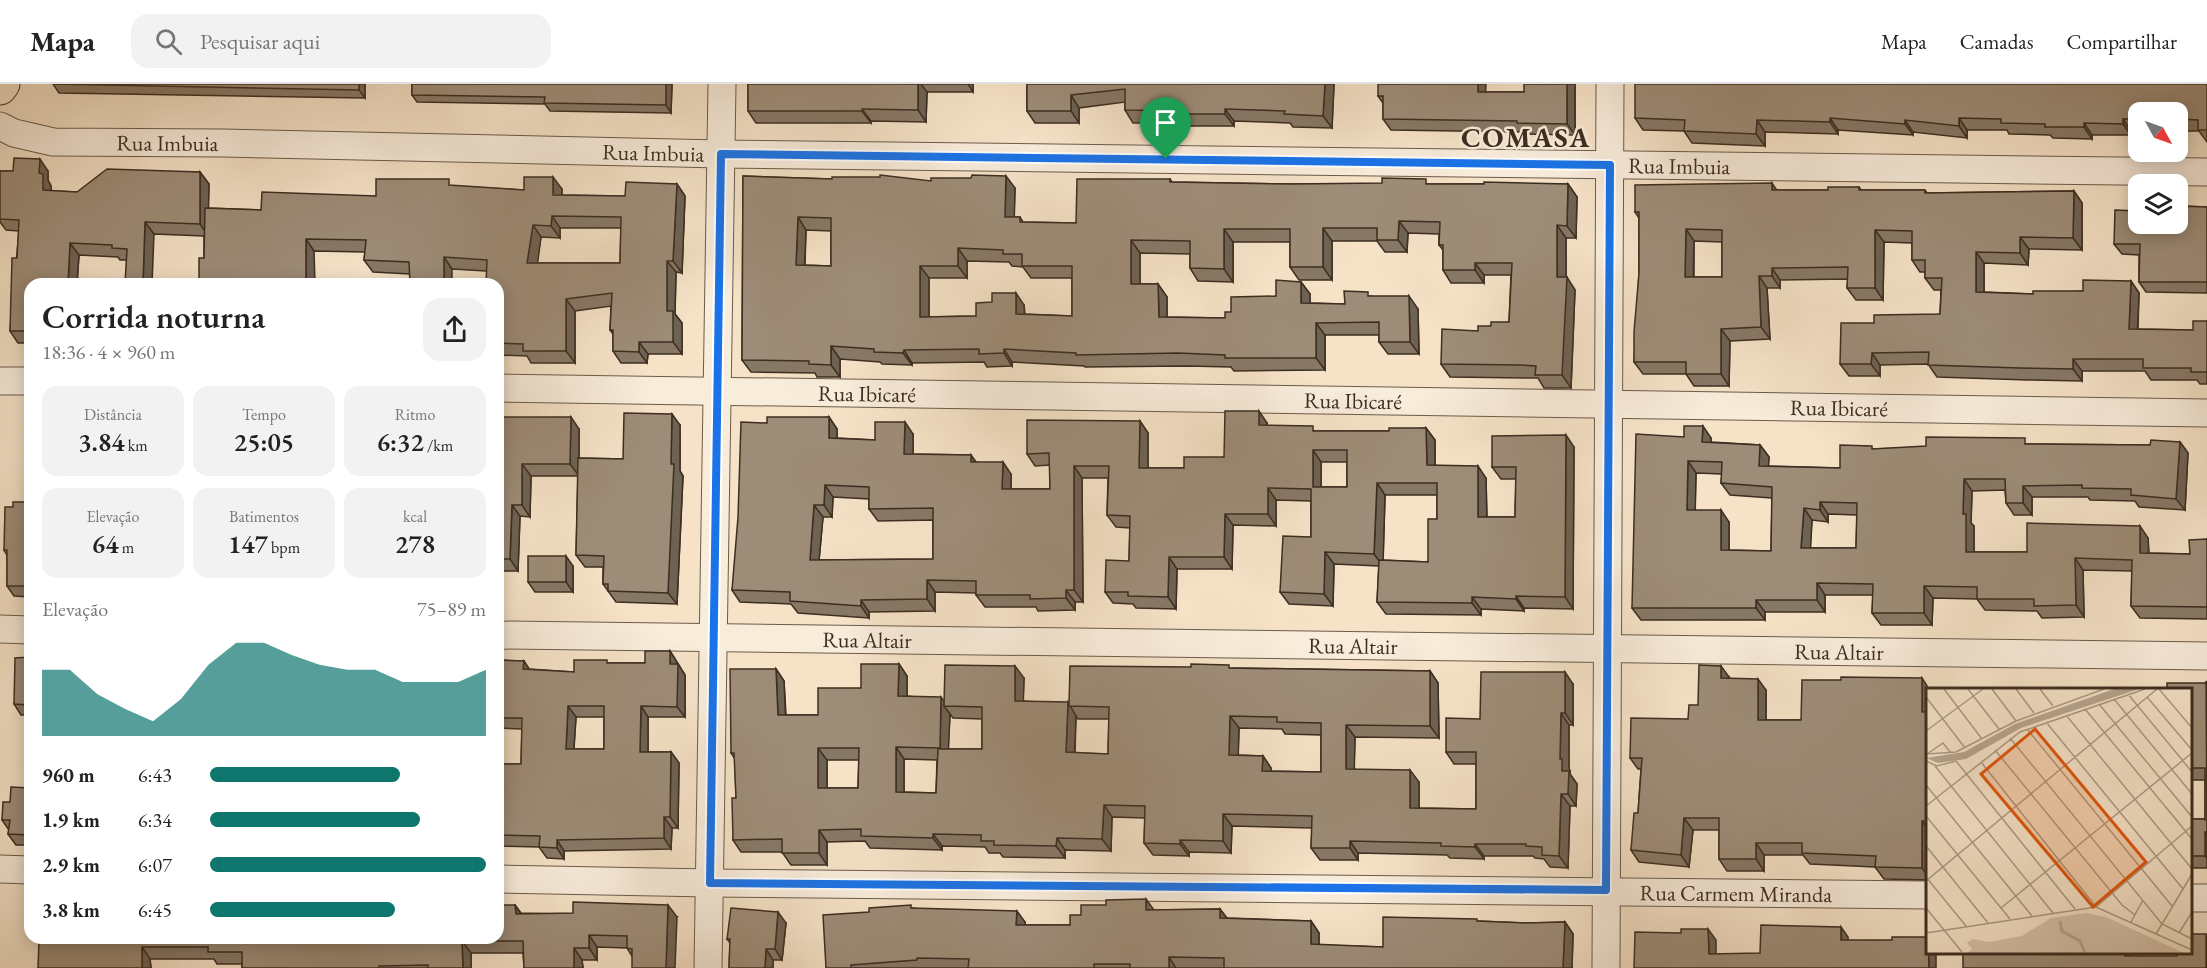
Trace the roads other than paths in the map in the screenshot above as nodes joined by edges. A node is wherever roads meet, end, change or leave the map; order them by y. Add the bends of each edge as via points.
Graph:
1 (3, 84) edge
2 (722, 84) edge
3 (1610, 84) edge
4 (0, 88) edge
5 (0, 126) edge
6 (721, 154) junction
7 (1610, 165) junction
8 (2207, 172) edge
9 (0, 381) edge
10 (24, 381) edge
11 (504, 388) edge
12 (717, 391) junction
13 (1609, 404) junction
14 (2207, 413) edge
15 (0, 629) edge
16 (24, 630) edge
17 (504, 635) edge
18 (713, 638) junction
19 (1607, 649) junction
20 (2207, 656) edge
21 (0, 869) edge
22 (24, 870) edge
23 (504, 879) edge
24 (710, 883) junction
25 (1606, 890) junction
26 (1926, 895) edge
27 (708, 968) edge
28 (1606, 968) edge

1 - 4 main road
2 - 6 street
3 - 7 street
5 - 6 street, Rua Imbuia via 14,134 53,142
6 - 7 street, Rua Imbuia
6 - 12 street
7 - 8 street, Rua Imbuia
7 - 13 street
9 - 10 street
11 - 12 street, Rua Ibicaré
12 - 13 street, Rua Ibicaré
12 - 18 street
13 - 14 street, Rua Ibicaré
13 - 19 street
15 - 16 street
17 - 18 street, Rua Altair
18 - 19 street, Rua Altair
18 - 24 street
19 - 20 street, Rua Altair
19 - 25 street
21 - 22 street
23 - 24 street, Rua Carmem Miranda
24 - 25 street, Rua Carmem Miranda
24 - 27 street
25 - 26 street, Rua Carmem Miranda
25 - 28 street

